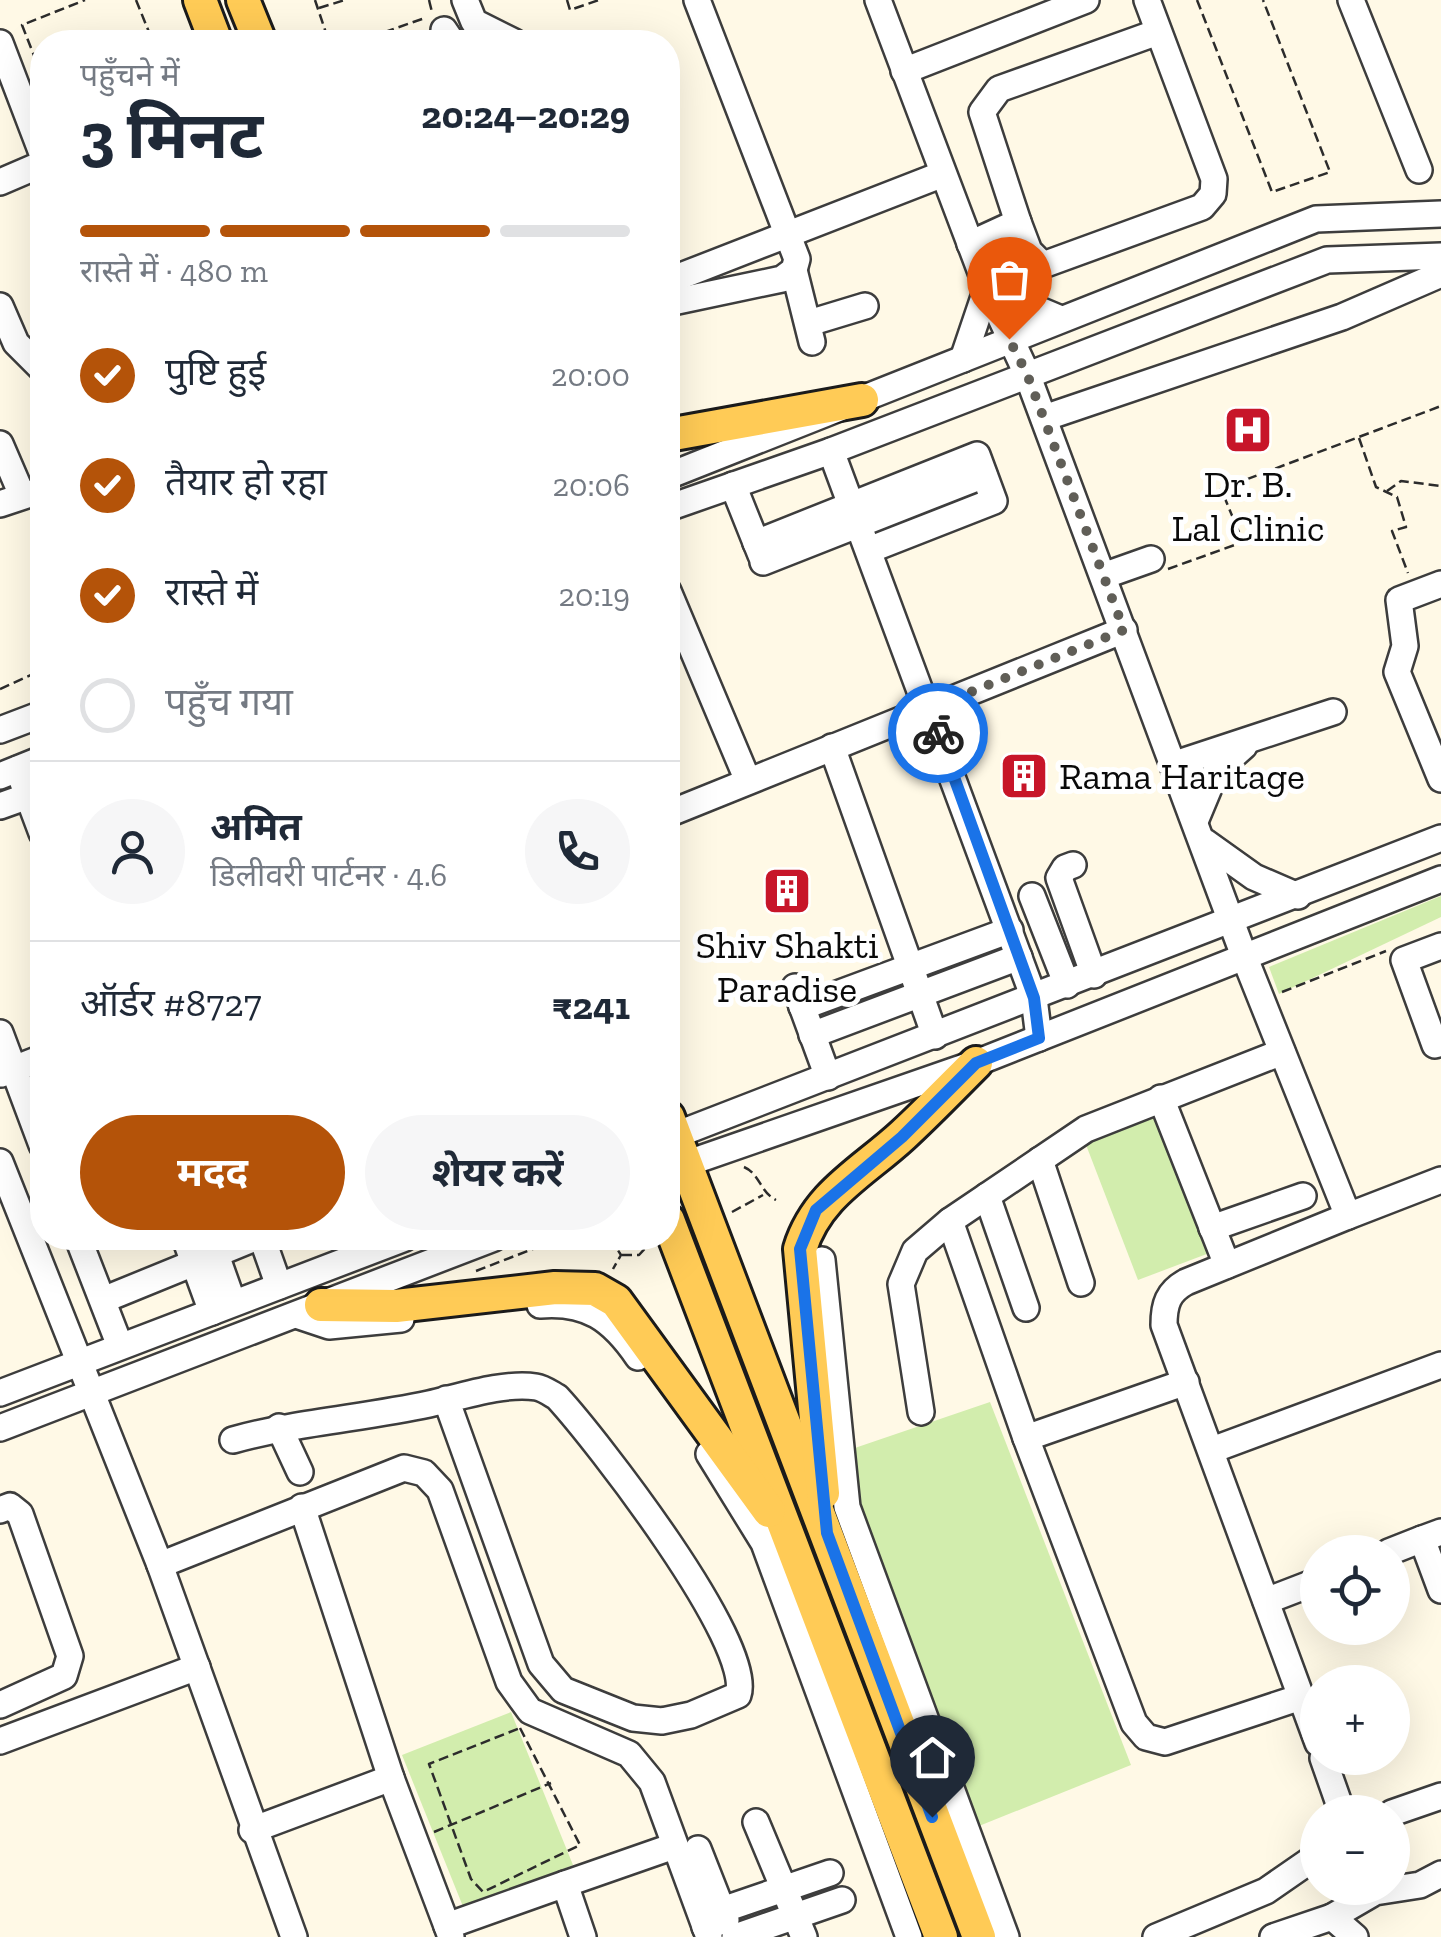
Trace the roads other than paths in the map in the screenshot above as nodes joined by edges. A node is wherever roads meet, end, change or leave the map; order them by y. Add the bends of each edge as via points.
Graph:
1 (200, 0) edge
2 (243, 0) edge
3 (464, 0) edge
4 (697, 0) edge
5 (878, 0) edge
6 (1086, 0) edge
7 (1146, 0) edge
8 (1351, 0) edge
9 (211, 30) edge
10 (255, 30) edge
11 (490, 30) edge
12 (1158, 32) junction
13 (1, 49) edge
14 (904, 71) junction
15 (30, 123) edge
16 (30, 169) edge
17 (1420, 170) dead end
18 (943, 174) junction
19 (0, 182) edge
20 (1441, 214) edge
21 (1018, 222) junction
22 (789, 233) junction
23 (970, 244) junction
24 (1441, 256) edge
25 (794, 270) junction
26 (1441, 274) edge
27 (680, 276) edge
28 (987, 288) junction
29 (680, 300) edge
30 (0, 306) edge
31 (864, 306) dead end
32 (1060, 319) junction
33 (1009, 339) junction
34 (30, 357) edge
35 (963, 360) junction
36 (1027, 374) junction
37 (862, 400) junction
38 (1044, 418) junction
39 (680, 433) edge
40 (0, 444) edge
41 (831, 450) junction
42 (680, 471) edge
43 (733, 485) junction
44 (21, 496) edge
45 (680, 504) edge
46 (856, 516) junction
47 (870, 550) junction
48 (1147, 560) road end
49 (1104, 576) junction
50 (1441, 584) edge
51 (680, 620) edge
52 (1124, 630) junction
53 (929, 709) junction
54 (1333, 712) dead end
55 (30, 719) edge
56 (0, 730) edge
57 (1433, 738) edge
58 (1252, 740) junction
59 (832, 748) junction
60 (1175, 764) junction
61 (9, 772) edge
62 (1441, 780) edge
63 (748, 781) junction
64 (30, 788) edge
65 (30, 795) edge
66 (0, 806) edge
67 (680, 809) edge
68 (1200, 830) junction
69 (1441, 838) edge
70 (1073, 865) dead end
71 (1441, 879) edge
72 (1032, 896) dead end
73 (1298, 896) junction
74 (1234, 921) junction
75 (1010, 930) junction
76 (1441, 946) edge
77 (960, 948) junction
78 (1020, 956) junction
79 (1244, 956) junction
80 (910, 966) junction
81 (971, 974) junction
82 (1094, 975) junction
83 (1067, 985) junction
84 (920, 994) junction
85 (1034, 998) junction
86 (986, 1016) junction
87 (0, 1033) edge
88 (812, 1035) junction
89 (935, 1036) junction
90 (1039, 1038) junction
91 (1441, 1043) edge
92 (1282, 1052) junction
93 (976, 1063) junction
94 (7, 1072) edge
95 (828, 1077) junction
96 (1161, 1098) junction
97 (30, 1120) edge
98 (680, 1142) edge
99 (680, 1145) edge
100 (1040, 1160) junction
101 (0, 1162) edge
102 (680, 1165) edge
103 (1441, 1180) edge
104 (987, 1196) junction
105 (1304, 1196) dead end
106 (1348, 1216) junction
107 (950, 1221) junction
108 (1212, 1228) junction
109 (30, 1237) edge
110 (35, 1250) edge
111 (83, 1250) edge
112 (263, 1250) edge
113 (374, 1250) edge
114 (463, 1250) edge
115 (679, 1250) edge
116 (207, 1251) edge
117 (822, 1260) dead end
118 (1227, 1265) junction
119 (1081, 1283) dead end
120 (279, 1286) junction
121 (103, 1300) junction
122 (223, 1308) junction
123 (1026, 1308) dead end
124 (309, 1310) junction
125 (120, 1346) junction
126 (80, 1362) junction
127 (1441, 1366) edge
128 (1186, 1382) junction
129 (0, 1393) edge
130 (92, 1395) junction
131 (446, 1399) junction
132 (921, 1412) dead end
133 (279, 1427) junction
134 (0, 1428) edge
135 (1026, 1438) junction
136 (232, 1440) dead end
137 (1212, 1450) junction
138 (300, 1472) dead end
139 (302, 1507) junction
140 (0, 1510) edge
141 (782, 1518) junction
142 (827, 1533) junction
143 (1431, 1536) edge
144 (160, 1565) junction
145 (1300, 1588) edge
146 (1441, 1590) edge
147 (1266, 1602) junction
148 (534, 1648) junction
149 (500, 1657) junction
150 (197, 1667) junction
151 (1300, 1694) edge
152 (1300, 1697) edge
153 (0, 1705) edge
154 (2, 1732) edge
155 (390, 1778) junction
156 (1441, 1796) edge
157 (1410, 1806) edge
158 (756, 1822) dead end
159 (252, 1830) junction
160 (686, 1847) junction
161 (1300, 1867) edge
162 (830, 1873) dead end
163 (1441, 1874) edge
164 (565, 1884) junction
165 (1410, 1886) edge
166 (784, 1888) junction
167 (842, 1900) dead end
168 (1351, 1905) edge
169 (1332, 1917) junction
170 (800, 1927) edge
171 (722, 1928) edge
172 (449, 1931) edge
173 (294, 1937) edge
174 (582, 1937) edge
175 (909, 1937) edge
176 (942, 1937) edge
177 (979, 1937) edge
178 (1006, 1937) edge
179 (1156, 1937) edge
180 (1273, 1937) edge
181 (1355, 1937) edge

1 - 9 main road
2 - 10 main road
3 - 11 street via 474,22
4 - 22 street
5 - 14 street
6 - 14 street
7 - 12 street
8 - 17 street
12 - 21 street via 1000,88 988,101 982,112
12 - 21 street via 1214,179 1213,194 1202,207 1043,265 1029,251
13 - 15 street
14 - 18 street
16 - 19 street
18 - 22 street
18 - 23 street
20 - 32 street via 1316,219
21 - 23 street
22 - 25 street
22 - 27 street
23 - 28 street
24 - 36 street via 1327,260
25 - 29 street
25 - 31 street via 810,333
26 - 38 street via 1342,317
28 - 32 street
28 - 33 street
28 - 35 street
30 - 34 street
32 - 33 street
33 - 35 street
33 - 36 street
35 - 37 street
36 - 38 street
36 - 41 street
37 - 39 main road
37 - 42 street
38 - 49 street
40 - 44 street
41 - 43 street
41 - 46 street
43 - 45 street
43 - 46 street via 763,561
46 - 47 street
46 - 47 street via 977,455 994,501
47 - 53 street
48 - 49 street
49 - 52 street
50 - 57 street via 1399,600 1405,646 1397,672
51 - 63 street
52 - 53 street
52 - 60 street
53 - 59 street
53 - 75 street
54 - 58 street
55 - 56 street
57 - 62 street
58 - 60 street
58 - 68 street via 1216,771
59 - 63 street
59 - 80 street
60 - 68 street
61 - 64 street
63 - 67 street
65 - 66 street
68 - 73 street via 1254,877
68 - 74 street
69 - 73 street
70 - 82 street via 1059,878
71 - 79 street
72 - 83 street
73 - 74 street
74 - 79 street
74 - 82 street
75 - 77 street
75 - 78 street
76 - 91 street via 1404,960 1435,1045
77 - 80 street
77 - 81 street
78 - 81 street
78 - 85 street
79 - 90 street
79 - 92 street
80 - 84 street
80 - 88 street via 798,997
81 - 84 street
81 - 86 street
82 - 83 street
83 - 85 street
84 - 88 street
84 - 89 street
85 - 86 street
85 - 90 street
86 - 89 street
87 - 94 street
88 - 95 street
89 - 95 street
90 - 93 street
92 - 96 street
92 - 106 street
93 - 99 street via 732,1148
93 - 142 main road via 902,1137 834,1192 806,1228 800,1249
94 - 97 street
95 - 98 street
96 - 100 street via 1086,1129
96 - 108 street
100 - 104 street
100 - 119 street
101 - 109 street
102 - 142 main road
103 - 106 street
104 - 107 street
104 - 123 street
105 - 108 street
106 - 118 street
107 - 132 street via 915,1251 901,1284
107 - 135 street
108 - 118 street
110 - 126 street
111 - 121 street
112 - 120 street
113 - 120 street
114 - 124 street
115 - 141 main road
116 - 121 street
116 - 122 street
117 - 178 street via 847,1506
118 - 128 street via 1172,1290 1166,1301 1164,1325
120 - 122 street
121 - 125 street
122 - 125 street
124 - 130 street
124 - 141 main road via 555,1288 601,1292 616,1301 763,1508
124 - 175 street via 328,1326 562,1303 607,1320 715,1462 764,1543
125 - 126 street
126 - 129 street
126 - 130 street
127 - 137 street
128 - 135 street
128 - 137 street
130 - 134 street
130 - 144 street
131 - 133 street
131 - 148 street
131 - 148 street via 538,1387 556,1396 682,1562 719,1626 741,1685 738,1695 691,1715 632,1718 562,1690
133 - 136 street
133 - 138 street
135 - 152 street via 1134,1723 1146,1736 1166,1742
137 - 147 street
139 - 144 street
139 - 149 street via 404,1468 424,1473 440,1490
139 - 155 street
140 - 153 street via 10,1506 20,1514 70,1656 64,1676
141 - 176 main road
142 - 177 main road
143 - 146 street
144 - 150 street
145 - 147 street
147 - 151 street
148 - 149 street
149 - 160 street via 530,1711 640,1763
150 - 154 street
150 - 159 street
155 - 159 street
155 - 172 street
156 - 157 street
158 - 166 street
159 - 173 street
160 - 164 street
160 - 171 street
161 - 179 street via 1266,1891
162 - 166 street
163 - 165 street
164 - 172 street
164 - 174 street
166 - 170 street
166 - 171 street
167 - 170 street
168 - 169 street
169 - 180 street
169 - 181 street
170 - 171 street

